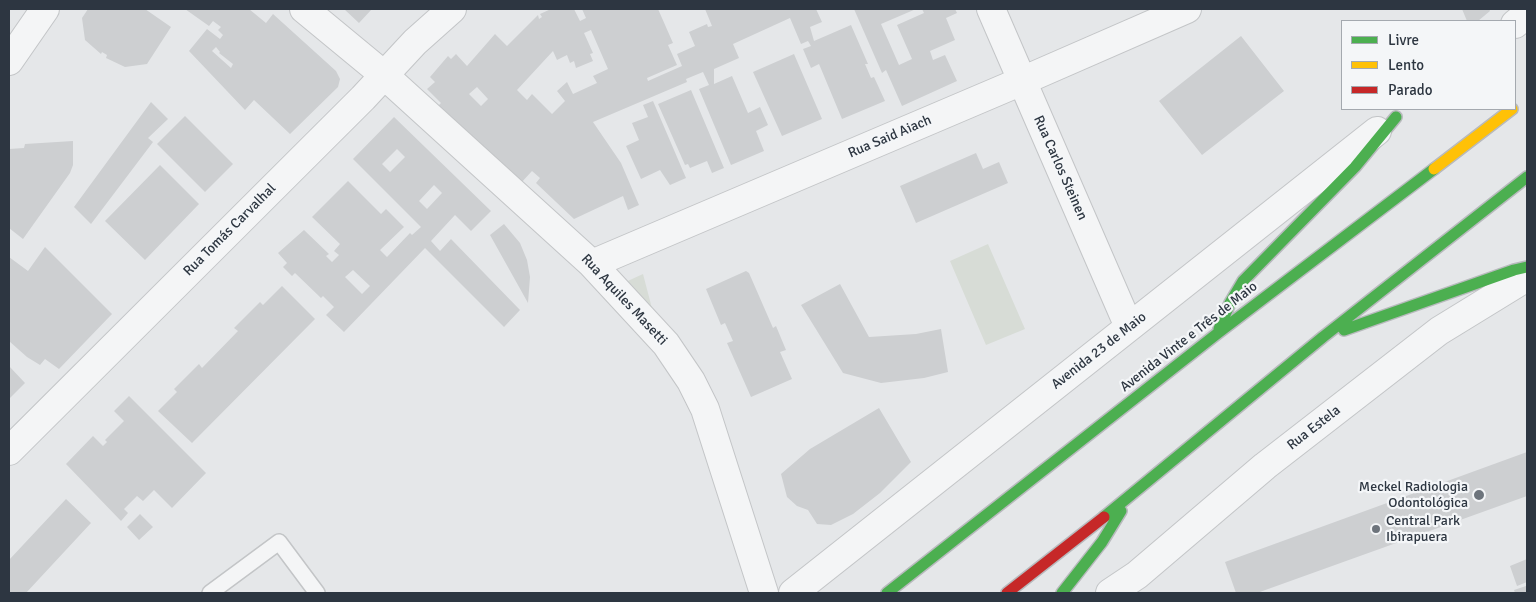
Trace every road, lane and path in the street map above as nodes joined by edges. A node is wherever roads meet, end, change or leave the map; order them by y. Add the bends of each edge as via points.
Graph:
1 (45, 9) edge
2 (304, 9) edge
3 (452, 9) edge
4 (991, 9) edge
5 (1187, 9) edge
6 (1527, 14) edge
7 (1516, 23) edge
8 (9, 61) edge
9 (384, 75) junction
10 (1022, 81) junction
11 (1511, 110) edge
12 (1401, 113) edge
13 (1527, 177) edge
14 (592, 264) junction
15 (1527, 267) edge
16 (1527, 277) edge
17 (1130, 327) junction
18 (1218, 333) junction
19 (1323, 337) junction
20 (9, 451) edge
21 (1130, 496) junction
22 (1140, 584) edge
23 (210, 593) edge
24 (317, 593) edge
25 (764, 593) edge
26 (793, 593) edge
27 (887, 593) edge
28 (1007, 593) edge
29 (1062, 593) edge
30 (1110, 593) edge

1 - 8 street
2 - 9 street, Rua Aquiles Masetti
3 - 9 street, Rua Tomás Carvalhal
4 - 10 street, Rua Carlos Steinen
5 - 10 street, Rua Said Aiach
6 - 7 street
9 - 14 street, Rua Aquiles Masetti
9 - 20 street, Rua Tomás Carvalhal
10 - 14 street, Rua Said Aiach
10 - 17 street, Rua Carlos Steinen
11 - 18 highway, Avenida Vinte e Três de Maio
12 - 17 street, Avenida 23 de Maio
12 - 18 highway via 1356,167 1243,281
13 - 19 highway
14 - 25 street, Rua Aquiles Masetti via 666,344 691,381 705,409
15 - 19 highway
16 - 22 street, Rua Estela via 1439,331 1265,466
17 - 26 street, Avenida 23 de Maio
18 - 27 highway, Avenida Vinte e Três de Maio
19 - 21 highway
21 - 28 highway
21 - 29 highway via 1102,542
22 - 30 street, Rua Estela
23 - 24 lane via 279,542

